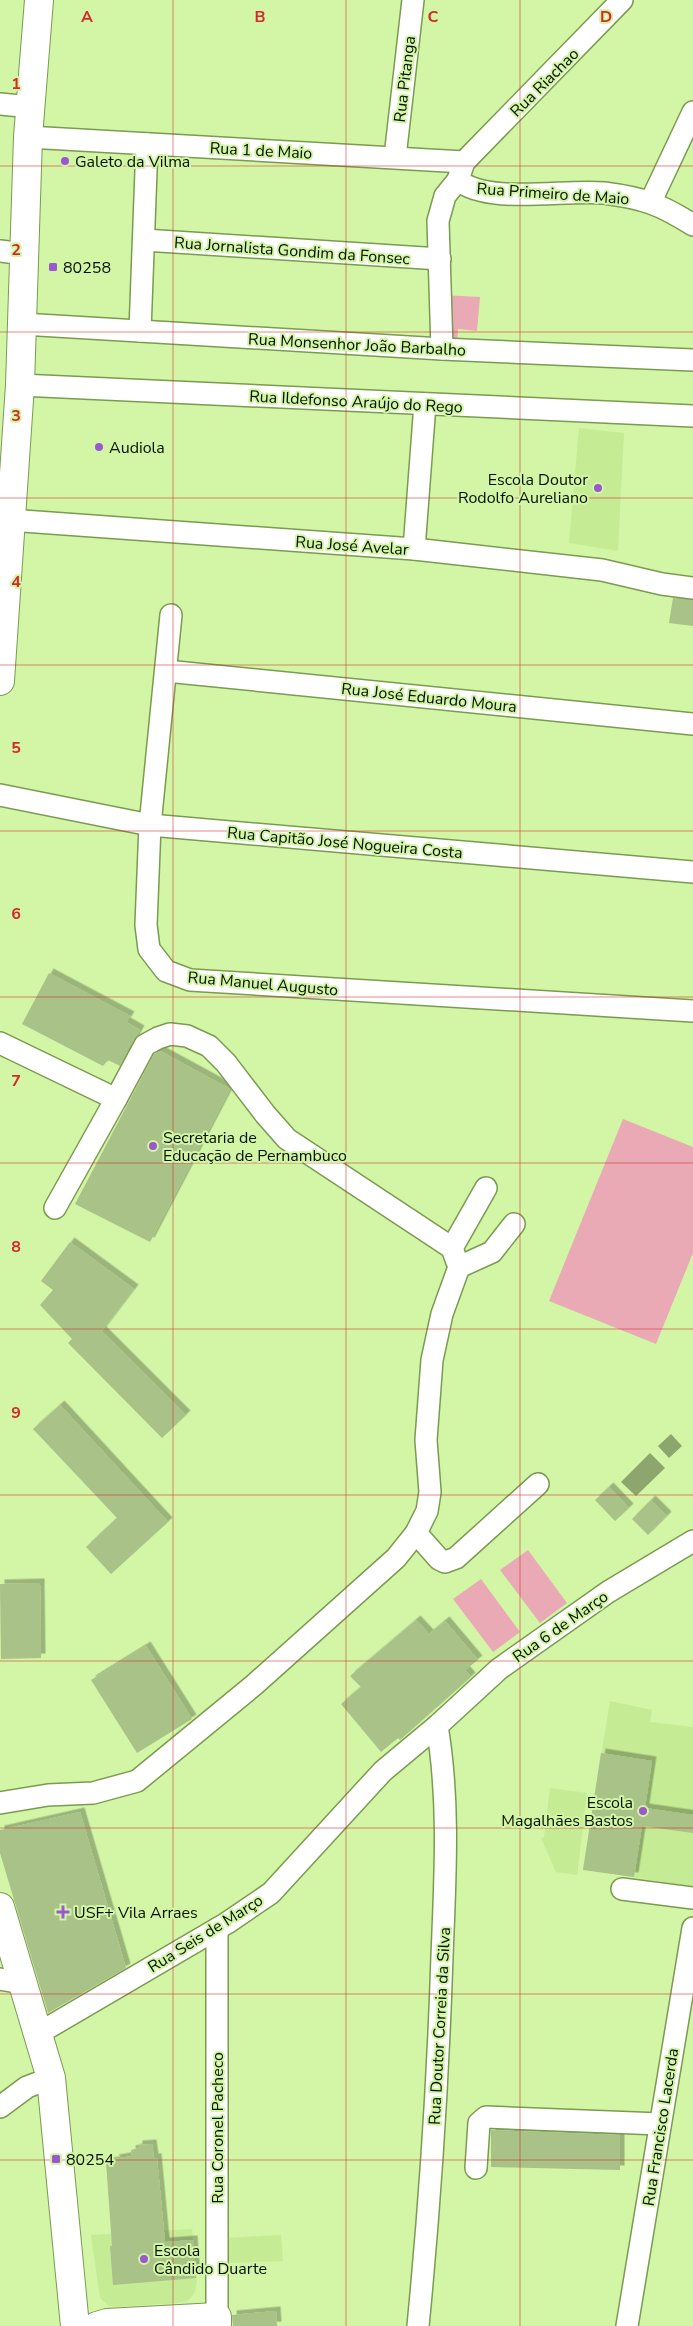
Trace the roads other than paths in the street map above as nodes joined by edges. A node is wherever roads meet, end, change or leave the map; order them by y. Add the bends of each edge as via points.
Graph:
1 (39, 0) edge
2 (414, 0) edge
3 (622, 0) edge
4 (0, 104) edge
5 (30, 107) junction
6 (693, 112) edge
7 (28, 137) junction
8 (147, 144) junction
9 (395, 157) junction
10 (461, 171) junction
11 (651, 201) junction
12 (693, 225) edge
13 (144, 240) junction
14 (12, 253) edge
15 (440, 260) junction
16 (22, 324) junction
17 (140, 331) junction
18 (442, 349) junction
19 (693, 360) edge
20 (20, 385) junction
21 (425, 404) junction
22 (693, 416) edge
23 (8, 444) edge
24 (9, 520) junction
25 (414, 549) junction
26 (693, 588) edge
27 (171, 614) dead end
28 (166, 671) junction
29 (0, 681) edge
30 (693, 724) edge
31 (0, 795) edge
32 (150, 825) junction
33 (693, 872) edge
34 (693, 1011) edge
35 (0, 1043) edge
36 (116, 1099) junction
37 (486, 1188) dead end
38 (55, 1208) dead end
39 (514, 1224) dead end
40 (456, 1258) junction
41 (538, 1484) dead end
42 (416, 1533) junction
43 (693, 1541) edge
44 (437, 1726) junction
45 (0, 1803) edge
46 (622, 1889) dead end
47 (693, 1898) edge
48 (0, 1906) edge
49 (693, 1928) edge
50 (217, 1929) junction
51 (12, 1981) edge
52 (39, 2033) junction
53 (51, 2078) junction
54 (1, 2105) edge
55 (660, 2124) junction
56 (476, 2168) dead end
57 (75, 2315) edge
58 (217, 2322) edge
59 (102, 2324) edge
60 (418, 2326) edge
61 (627, 2326) edge

1 - 5 main road
2 - 9 street, Rua Pitanga
3 - 10 street, Rua Riachao
4 - 5 street
5 - 7 main road
6 - 11 street
7 - 8 street, Rua 1 de Maio
7 - 14 main road
8 - 9 street, Rua 1 de Maio
8 - 13 street
9 - 10 street, Rua 1 de Maio
10 - 11 street, Rua Primeiro de Maio via 466,186 498,193 603,193
10 - 15 street, Rua Riachao via 441,207 438,221
11 - 12 street, Rua Primeiro de Maio
13 - 15 street, Rua Jornalista Gondim da Fonsec
13 - 17 street
14 - 16 main road
15 - 18 street, Rua Riachao
16 - 17 street, Rua Monsenhor João Barbalho
16 - 20 main road
17 - 18 street, Rua Monsenhor João Barbalho
18 - 19 street, Rua Monsenhor João Barbalho
20 - 21 street, Rua Ildefonso Araújo do Rego
20 - 23 main road
21 - 22 street, Rua Ildefonso Araújo do Rego
21 - 25 street
23 - 24 main road
24 - 25 street, Rua José Avelar
24 - 29 main road
25 - 26 street, Rua José Avelar via 602,570
27 - 28 street, Rua Manuel Augusto
28 - 30 street, Rua José Eduardo Moura
28 - 32 street, Rua Manuel Augusto
31 - 32 street, Rua Capitão José Nogueira Costa
32 - 33 street, Rua Capitão José Nogueira Costa
32 - 34 street, Rua Manuel Augusto via 146,925 149,948 166,970 190,980
35 - 36 street
36 - 38 street
36 - 40 street via 145,1045 170,1034 187,1036 209,1046 287,1138
37 - 40 street
39 - 40 street via 492,1252
40 - 42 street via 432,1360 426,1440 430,1492 427,1511
41 - 42 street via 456,1558 445,1562 439,1559
42 - 45 street via 396,1558 254,1686 137,1781 92,1793 48,1795
43 - 44 street, Rua 6 de Março via 608,1592 499,1669
44 - 50 street, Rua Seis de Março via 383,1771 271,1893
44 - 60 street, Rua Doutor Correia da Silva via 444,1780 446,1857 438,2059
46 - 47 street
48 - 51 main road
49 - 55 street, Rua Francisco Lacerda
50 - 52 street, Rua Seis de Março
50 - 58 street, Rua Coronel Pacheco
51 - 52 main road
52 - 53 main road
53 - 54 street via 27,2087
53 - 57 main road
55 - 56 street via 486,2117 479,2123
55 - 61 street, Rua Francisco Lacerda
57 - 59 main road
58 - 59 main road

